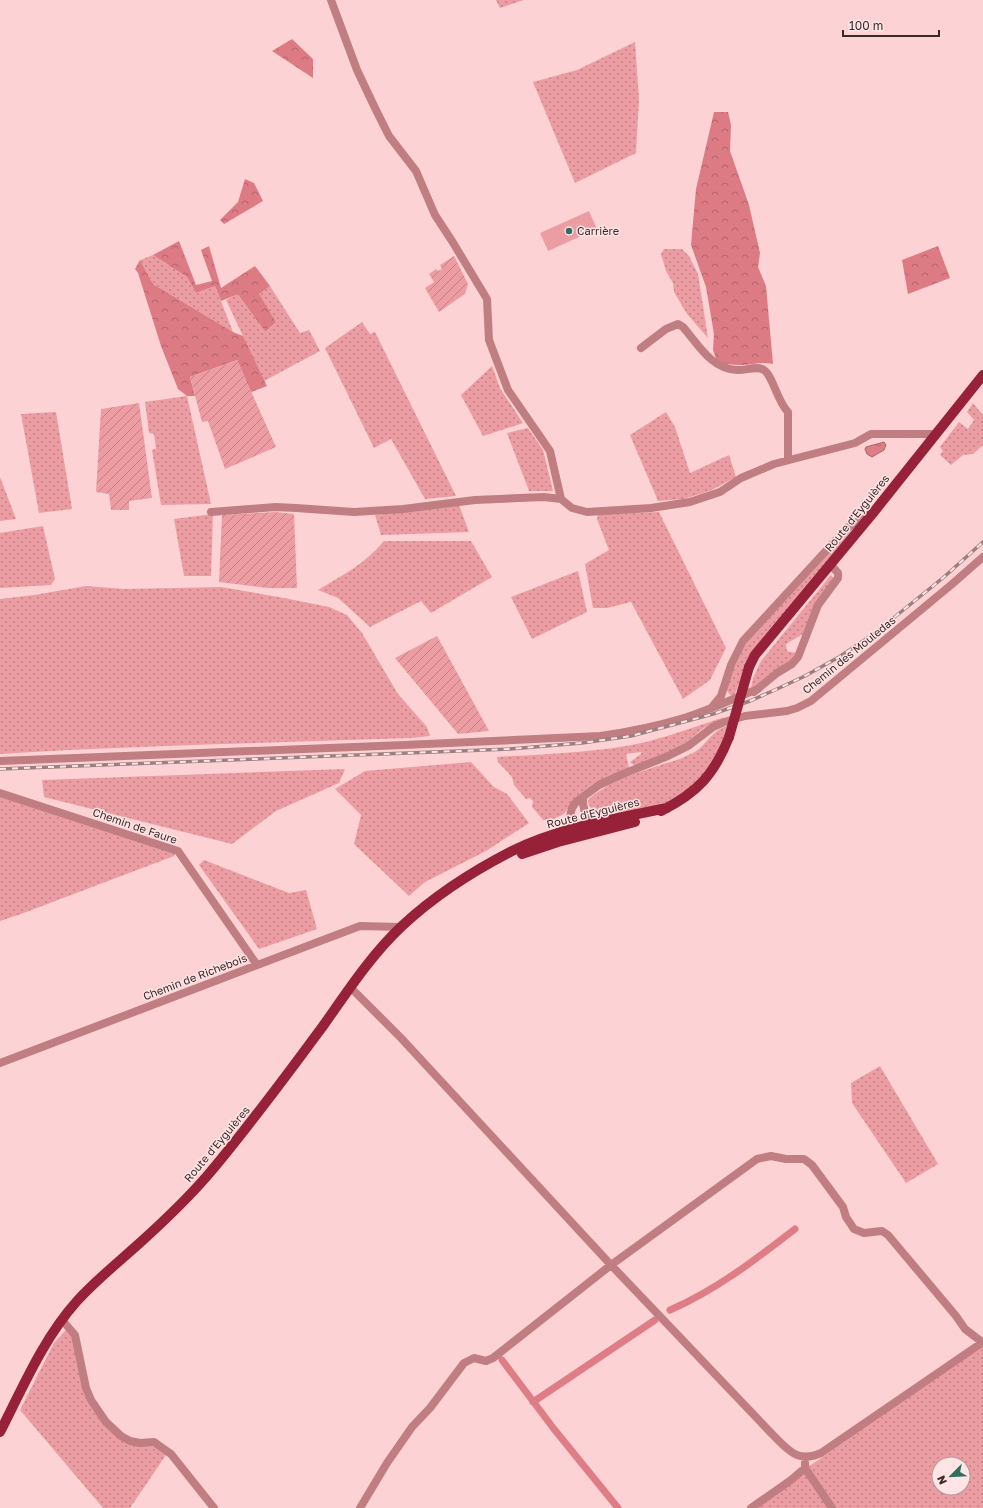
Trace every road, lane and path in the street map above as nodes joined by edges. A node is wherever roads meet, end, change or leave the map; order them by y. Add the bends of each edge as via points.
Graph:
1 (331, 0) edge
2 (641, 348) dead end
3 (983, 375) edge
4 (936, 434) junction
5 (788, 460) junction
6 (561, 499) junction
7 (211, 512) dead end
8 (873, 513) junction
9 (983, 557) edge
10 (830, 564) junction
11 (712, 708) junction
12 (0, 761) edge
13 (0, 793) edge
14 (584, 798) junction
15 (583, 829) junction
16 (464, 879) junction
17 (401, 927) junction
18 (257, 964) junction
19 (350, 987) junction
20 (0, 1063) edge
21 (611, 1265) junction
22 (62, 1320) junction
23 (983, 1342) edge
24 (0, 1432) edge
25 (805, 1458) junction
26 (805, 1468) junction
27 (214, 1508) edge
28 (360, 1508) edge
29 (751, 1508) edge
30 (832, 1508) edge

1 - 6 street via 358,70 386,129 416,171 435,215 486,299 489,340 508,390 550,451
2 - 5 street via 666,329 678,324 714,363 735,370 761,368 765,371 782,406 788,412
3 - 4 main road, Route d'Eyguières
4 - 5 street via 871,434 855,443
4 - 8 main road, Route d'Eyguières
5 - 6 street via 741,478 720,492 690,502 651,508 587,512 572,508
6 - 7 street via 544,496 475,500 403,510 354,512 275,507
8 - 10 main road, Route d'Eyguières
8 - 11 street via 848,528 743,641 731,665 721,696
9 - 14 street, Chemin des Mouledas via 811,701 792,710 745,716 724,722 688,746 600,785
10 - 11 street via 838,573 838,578 818,605 798,657 743,699
10 - 15 main road, Route d'Eyguières, bridge via 755,655 749,666 729,737 712,772 683,800 650,817
11 - 12 street via 629,732 600,736
13 - 18 street, Chemin de Faure via 178,850
14 - 15 street
14 - 15 street, Chemin des Mouledas via 576,802 571,810
15 - 16 main road, Route d'Eyguières via 558,842 525,852
15 - 16 main road, Route d'Eyguières via 539,840 512,851
16 - 17 main road, Route d'Eyguières via 431,900
17 - 18 street, Chemin de Richebois via 360,926
17 - 19 main road, Route d'Eyguières via 380,948
18 - 20 street, Chemin de Richebois
19 - 21 street via 401,1038
19 - 22 main road, Route d'Eyguières via 245,1131 207,1176 144,1239 94,1283
21 - 23 street via 757,1159 771,1156 786,1160 804,1159 812,1165 843,1207 854,1229 864,1233 882,1231 888,1236 965,1330
21 - 25 street via 789,1451
21 - 28 street via 493,1358 486,1361 474,1358 464,1363 412,1427
22 - 24 main road, Route d'Eyguières via 32,1367
22 - 27 street via 76,1335 86,1388 106,1422 130,1441 154,1442 171,1454
23 - 25 street via 821,1453
25 - 26 street
26 - 29 street
26 - 30 street

